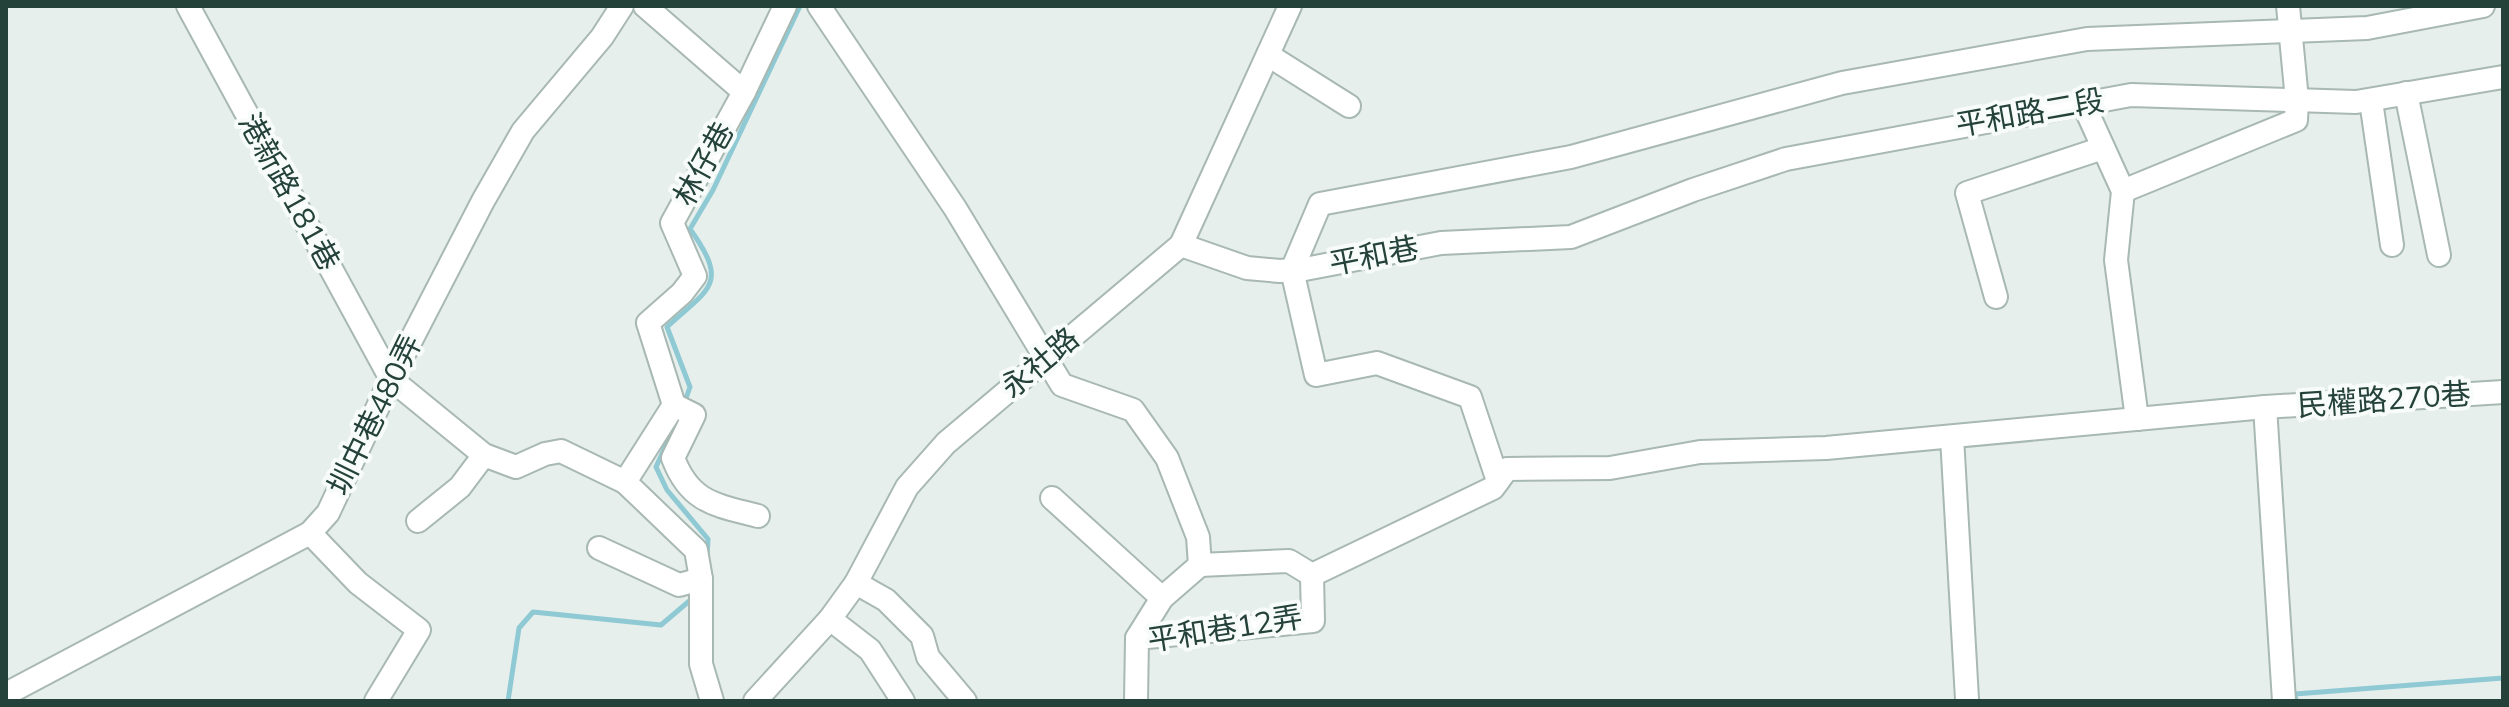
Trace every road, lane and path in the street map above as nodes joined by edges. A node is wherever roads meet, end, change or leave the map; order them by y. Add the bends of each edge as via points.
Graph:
1 (188, 6) edge
2 (622, 6) edge
3 (645, 6) edge
4 (785, 6) edge
5 (819, 6) edge
6 (1290, 6) edge
7 (2288, 6) edge
8 (2483, 6) edge
9 (2290, 30) junction
10 (1268, 55) junction
11 (2503, 77) edge
12 (744, 92) junction
13 (2406, 93) junction
14 (2297, 100) junction
15 (2371, 101) junction
16 (2083, 103) junction
17 (1349, 106) dead end
18 (2103, 148) junction
19 (2123, 191) junction
20 (1571, 237) joint
21 (1181, 245) junction
22 (2392, 245) dead end
23 (2439, 255) dead end
24 (1292, 270) junction
25 (1996, 297) dead end
26 (1047, 358) junction
27 (391, 379) junction
28 (2503, 392) edge
29 (674, 405) junction
30 (2265, 407) junction
31 (2137, 419) junction
32 (1952, 437) junction
33 (1700, 452) joint
34 (484, 455) junction
35 (1498, 481) junction
36 (625, 482) junction
37 (1052, 498) dead end
38 (758, 516) dead end
39 (418, 521) dead end
40 (310, 533) junction
41 (599, 548) dead end
42 (1200, 565) junction
43 (1312, 575) junction
44 (856, 583) junction
45 (701, 587) junction
46 (1162, 598) junction
47 (830, 619) junction
48 (1137, 638) junction
49 (6, 694) edge
50 (1967, 699) dead end
51 (376, 701) edge
52 (712, 701) edge
53 (755, 701) edge
54 (903, 701) edge
55 (965, 701) edge
56 (1136, 701) edge
57 (2284, 701) edge

1 - 27 street, 港新路181巷
2 - 27 street, 圳中巷480弄 via 523,131
3 - 12 street
4 - 12 street, 林仔巷
5 - 26 street via 955,208
6 - 10 street, 永社路
7 - 9 street
8 - 9 street via 2367,28
9 - 14 street
9 - 24 street via 2087,39 1842,83 1571,157 1320,204
10 - 17 street
10 - 21 street, 永社路
11 - 13 street, 平和路二段
12 - 29 street, 林仔巷 via 672,223 695,276 648,323
13 - 15 street, 平和路二段
13 - 23 street
14 - 15 street, 平和路二段
14 - 16 street, 平和路二段 via 2131,95
14 - 19 street via 2296,120
15 - 22 street
16 - 18 street
16 - 20 street, 平和路二段 via 1786,159
18 - 19 street
18 - 25 street via 1967,193
19 - 31 street via 2116,260
20 - 24 street, 平和巷 via 1441,243
21 - 24 street, 平和巷 via 1247,268
21 - 26 street, 永社路
24 - 35 street via 1316,375 1377,363 1470,397
26 - 42 street via 1062,385 1133,410 1167,458 1198,537
26 - 44 street, 永社路 via 946,443 907,487
27 - 34 street
27 - 40 street, 圳中巷480弄 via 328,513
28 - 30 street, 民權路270巷
29 - 36 street
29 - 38 street via 694,415 673,458 681,480 709,503
30 - 31 street, 民權路270巷
30 - 57 street
31 - 32 street, 民權路270巷
32 - 33 street, 民權路270巷
32 - 50 street
33 - 35 street, 平和巷12弄 via 1610,468 1507,469
34 - 36 street via 516,467 561,451
34 - 39 street via 460,487
35 - 43 street, 平和巷12弄
36 - 45 street via 696,550
37 - 46 street
40 - 49 street, 圳中巷480弄
40 - 51 street via 358,583 419,630
41 - 45 street via 679,585
42 - 43 street via 1289,561
42 - 46 street
43 - 48 street, 平和巷12弄 via 1313,621
44 - 47 street, 永社路
44 - 55 street via 886,600 922,636 928,657
45 - 52 street via 701,664
46 - 48 street
47 - 53 street, 永社路
47 - 54 street via 870,650
48 - 56 street, 平和巷12弄

